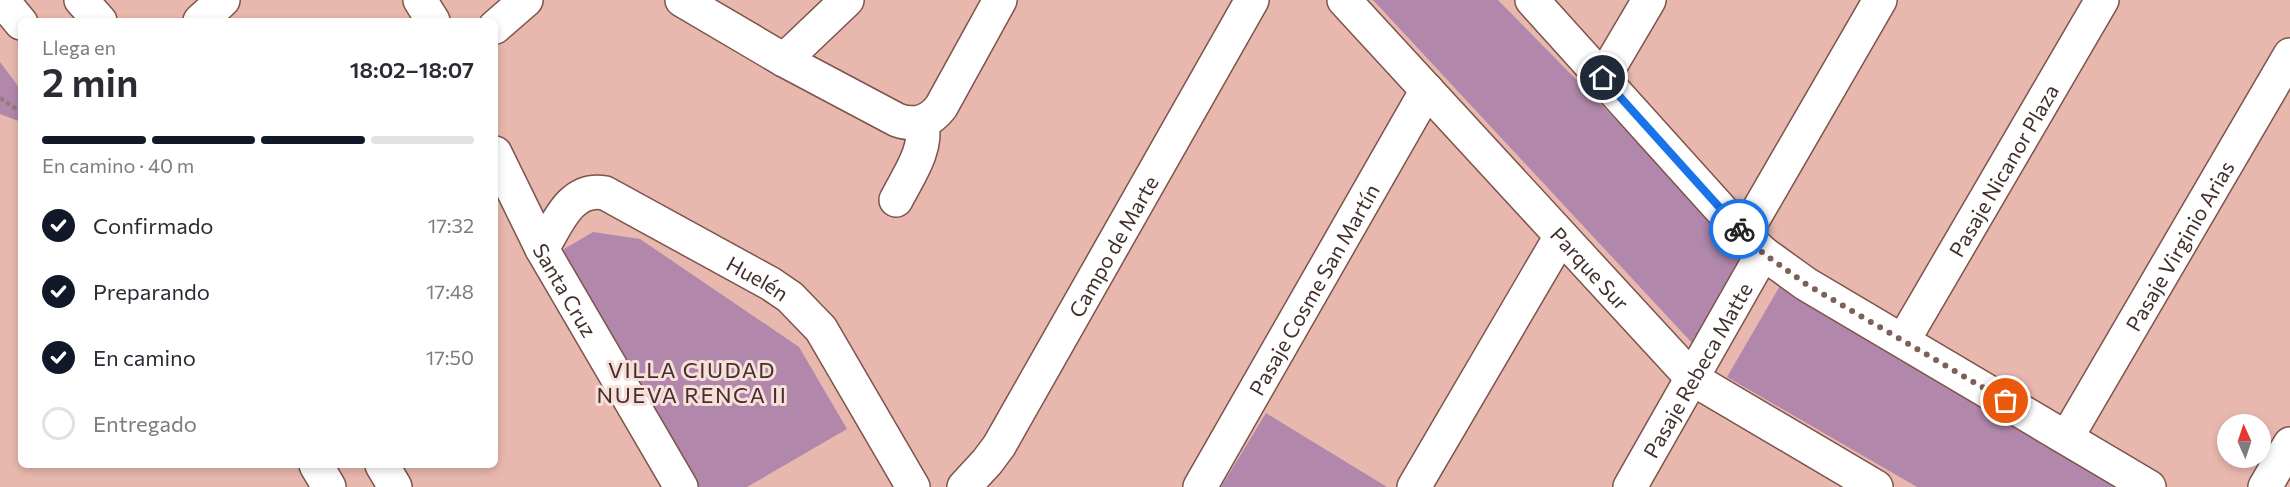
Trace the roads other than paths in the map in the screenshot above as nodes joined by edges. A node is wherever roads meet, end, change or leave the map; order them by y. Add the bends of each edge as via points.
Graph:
1 (2, 0) edge
2 (81, 0) edge
3 (223, 0) edge
4 (420, 0) edge
5 (526, 0) edge
6 (682, 0) edge
7 (847, 0) edge
8 (1000, 0) edge
9 (1252, 0) edge
10 (1344, 0) edge
11 (1532, 0) edge
12 (1649, 0) edge
13 (1880, 0) edge
14 (2102, 0) edge
15 (97, 18) edge
16 (203, 18) edge
17 (431, 18) edge
18 (18, 19) edge
19 (498, 24) edge
20 (2290, 55) edge
21 (784, 60) junction
22 (1603, 78) junction
23 (1427, 90) junction
24 (922, 122) junction
25 (498, 159) edge
26 (896, 200) dead end
27 (1561, 236) junction
28 (1754, 244) junction
29 (542, 249) junction
30 (1903, 341) junction
31 (1694, 379) junction
32 (2067, 437) junction
33 (2290, 444) edge
34 (318, 468) edge
35 (384, 468) edge
36 (1859, 483) edge
37 (329, 487) edge
38 (395, 487) edge
39 (681, 487) edge
40 (913, 487) edge
41 (964, 487) edge
42 (1200, 487) edge
43 (1414, 487) edge
44 (1630, 487) edge
45 (2149, 487) edge
46 (2265, 487) edge

1 - 18 street
2 - 15 street
3 - 16 street
4 - 17 street
5 - 19 street
6 - 21 street
7 - 21 street
8 - 24 street via 941,107
9 - 41 street, Campo de Marte via 999,446
10 - 23 street, Parque Sur
11 - 22 street
12 - 22 street
13 - 28 street, Pasaje Rebeca Matte
14 - 30 street, Pasaje Nicanor Plaza
20 - 32 street, Pasaje Virginio Arias
21 - 24 street via 897,120
22 - 28 street
23 - 27 street, Parque Sur
23 - 42 street, Pasaje Cosme San Martín
24 - 26 street via 920,152
25 - 29 street, Santa Cruz
27 - 31 street, Parque Sur
27 - 43 street
28 - 30 street via 1806,284
28 - 31 street, Pasaje Rebeca Matte
29 - 39 street, Santa Cruz
29 - 40 street, Huelén via 569,205 588,192 597,192 771,284 821,328
30 - 32 street
31 - 36 street, Parque Sur
31 - 44 street, Pasaje Rebeca Matte
32 - 45 street
33 - 46 street
34 - 37 street
35 - 38 street

